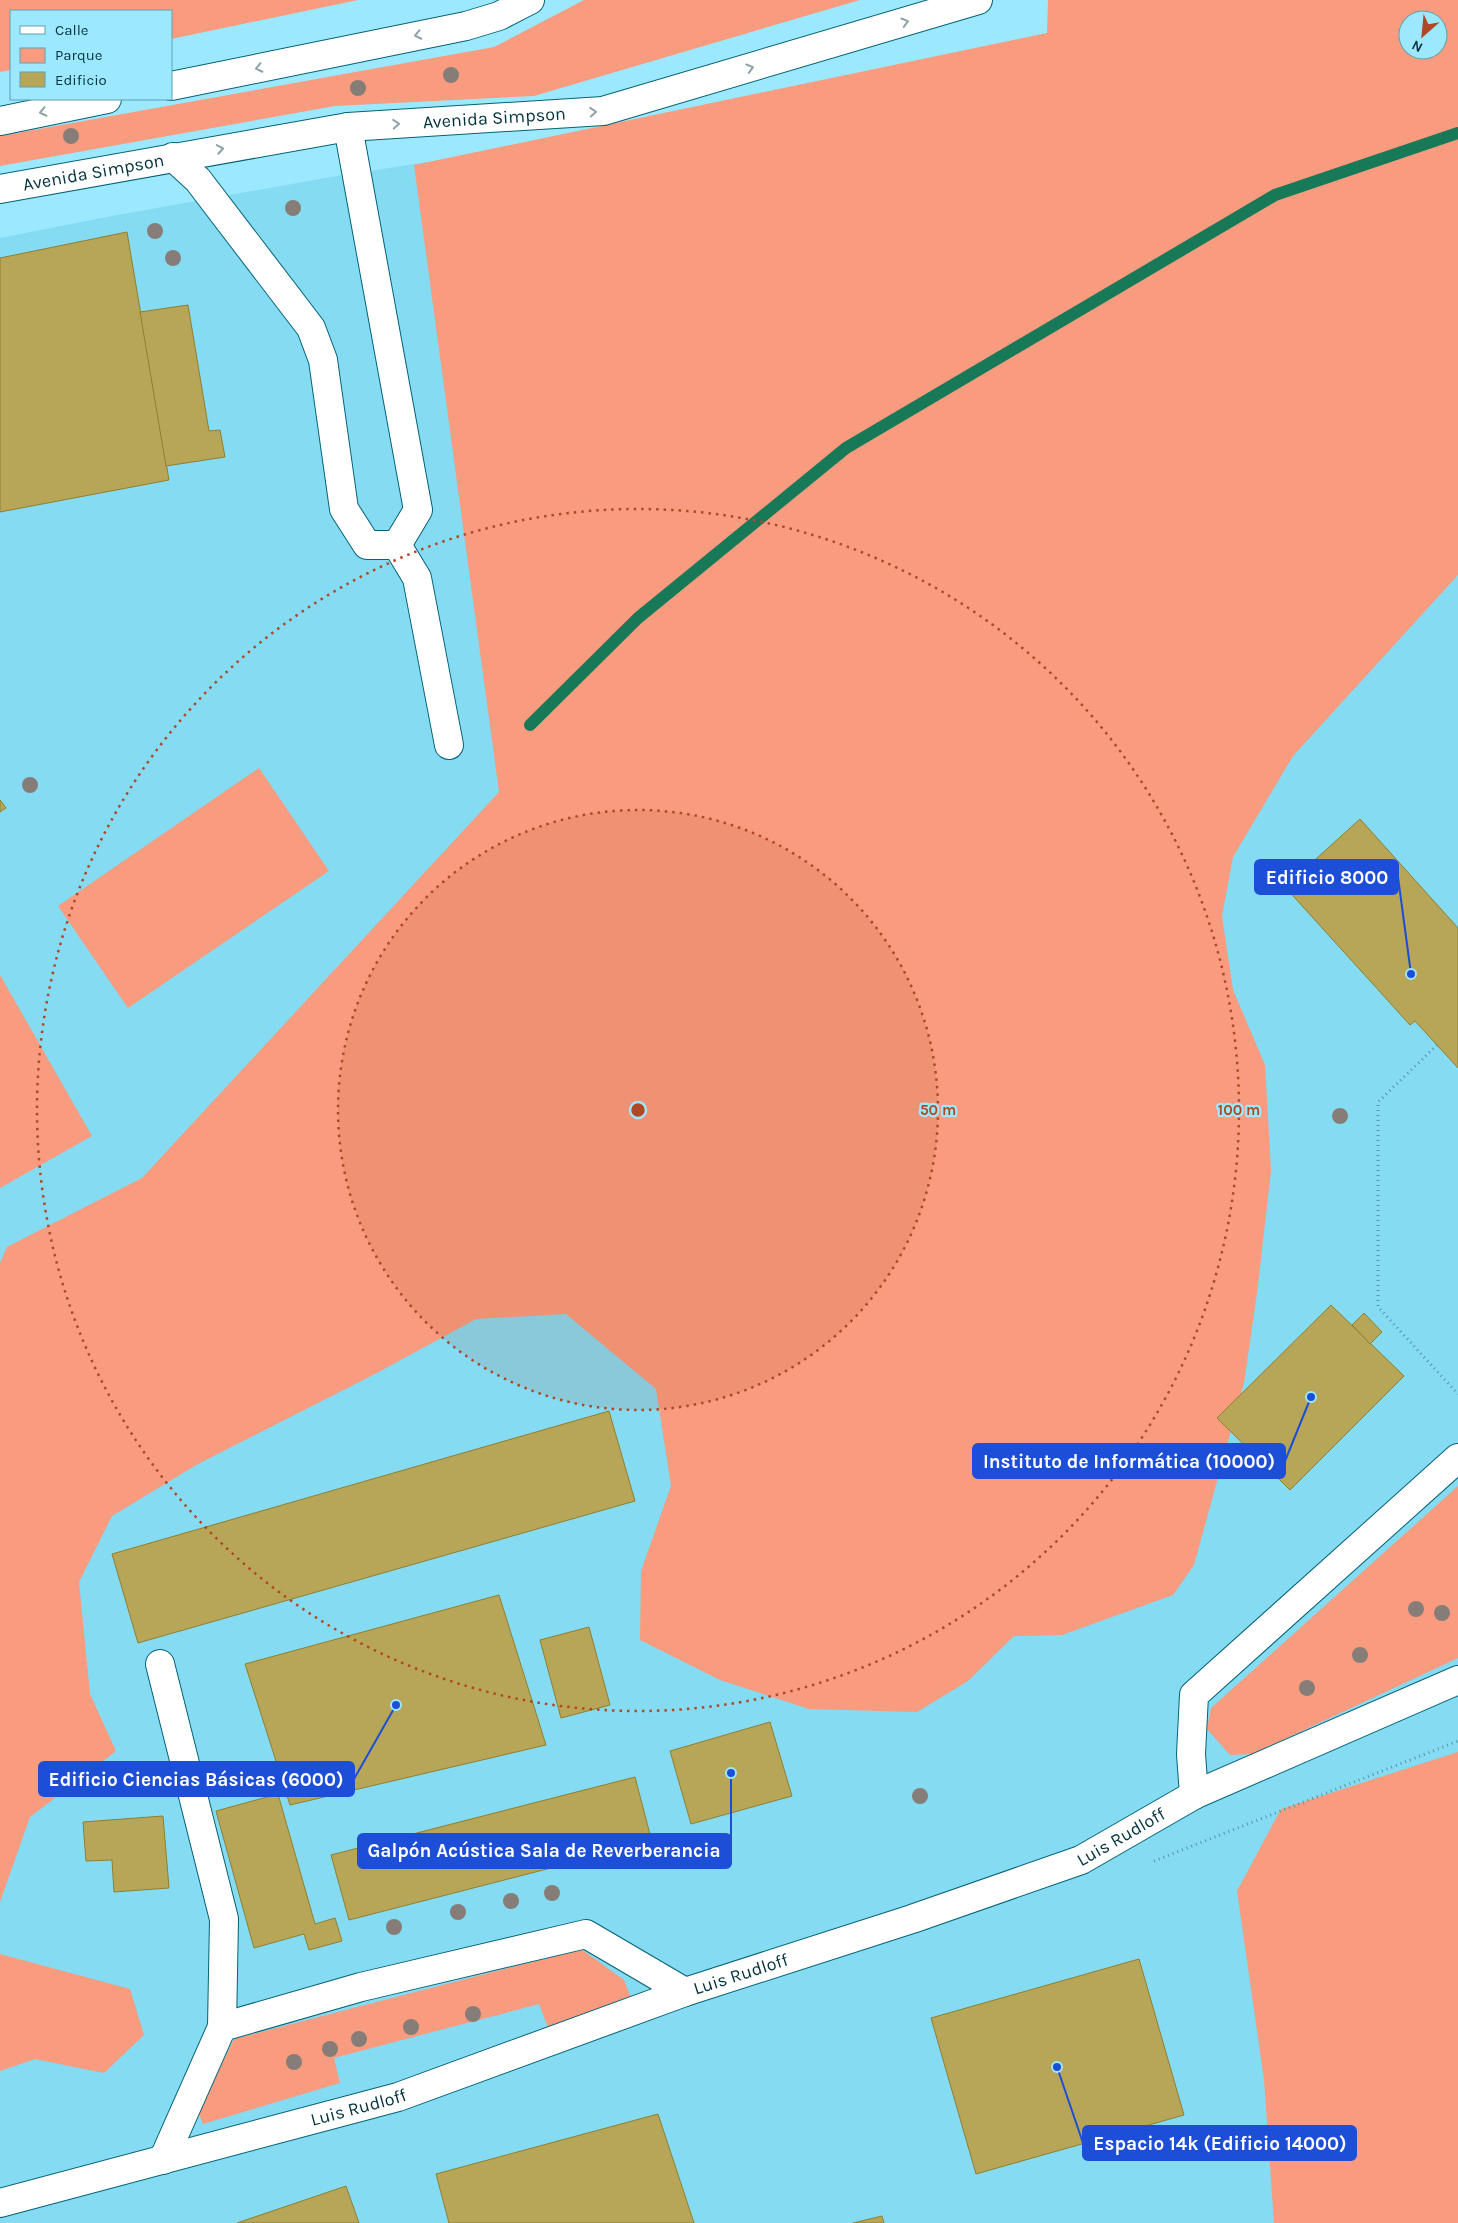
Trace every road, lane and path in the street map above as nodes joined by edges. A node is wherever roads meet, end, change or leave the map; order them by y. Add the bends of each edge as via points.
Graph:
1 (530, 0) edge
2 (978, 0) edge
3 (496, 8) edge
4 (172, 86) edge
5 (103, 100) edge
6 (0, 121) edge
7 (348, 127) junction
8 (173, 156) junction
9 (0, 189) edge
10 (397, 544) junction
11 (449, 745) dead end
12 (1437, 1045) dead end
13 (1458, 1394) edge
14 (1458, 1458) edge
15 (160, 1664) dead end
16 (1458, 1680) edge
17 (1194, 1795) junction
18 (685, 1992) junction
19 (222, 2027) junction
20 (163, 2160) junction
21 (0, 2202) edge

1 - 3 street
7 -> 2 street, Avenida Simpson via 603,111
3 -> 4 street via 466,26
5 -> 6 street
8 -> 7 street, Avenida Simpson
7 - 10 street via 418,510
8 - 9 street, Avenida Simpson
8 - 10 street via 198,180 311,328 323,360 344,509 367,546
10 - 11 street via 417,578
12 - 13 path via 1378,1102 1378,1307
14 - 17 street via 1194,1695
15 - 19 street via 224,1919
16 - 17 street, Luis Rudloff
17 - 18 street, Luis Rudloff via 1081,1860 912,1919
18 - 19 street via 586,1934 361,1987
18 - 20 street, Luis Rudloff via 398,2097
19 - 20 street
20 - 21 street, Luis Rudloff

